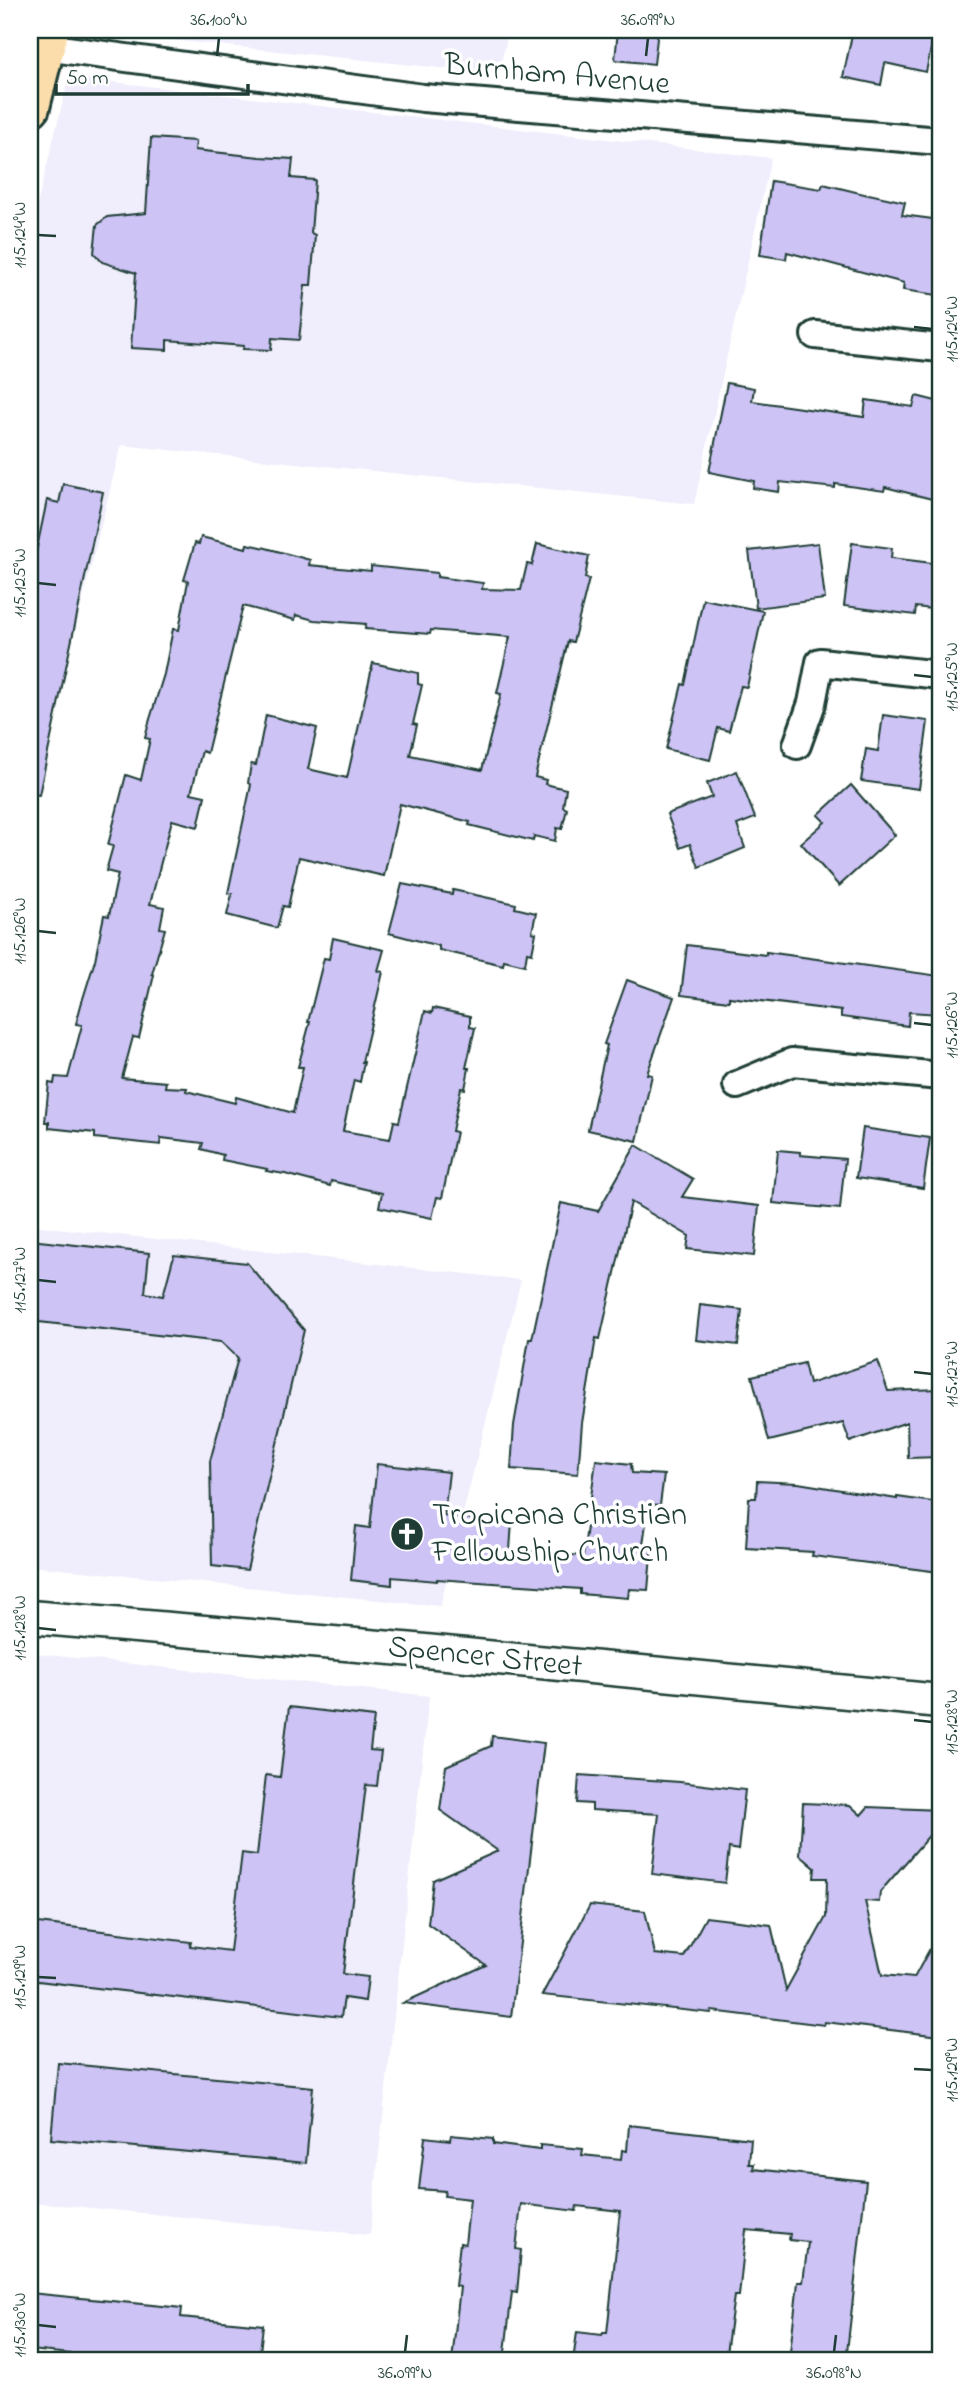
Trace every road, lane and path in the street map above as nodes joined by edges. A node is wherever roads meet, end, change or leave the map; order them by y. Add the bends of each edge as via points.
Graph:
1 (41, 36) edge
2 (30, 107) edge
3 (940, 141) edge
4 (815, 335) dead end
5 (940, 348) edge
6 (940, 675) edge
7 (797, 745) dead end
8 (940, 1076) edge
9 (737, 1085) dead end
10 (30, 1617) edge
11 (940, 1702) edge

1 - 2 main road
1 - 3 street, Burnham Avenue via 423,98
4 - 5 street
6 - 7 street via 820,662
8 - 9 street via 792,1062
10 - 11 street, Spencer Street

